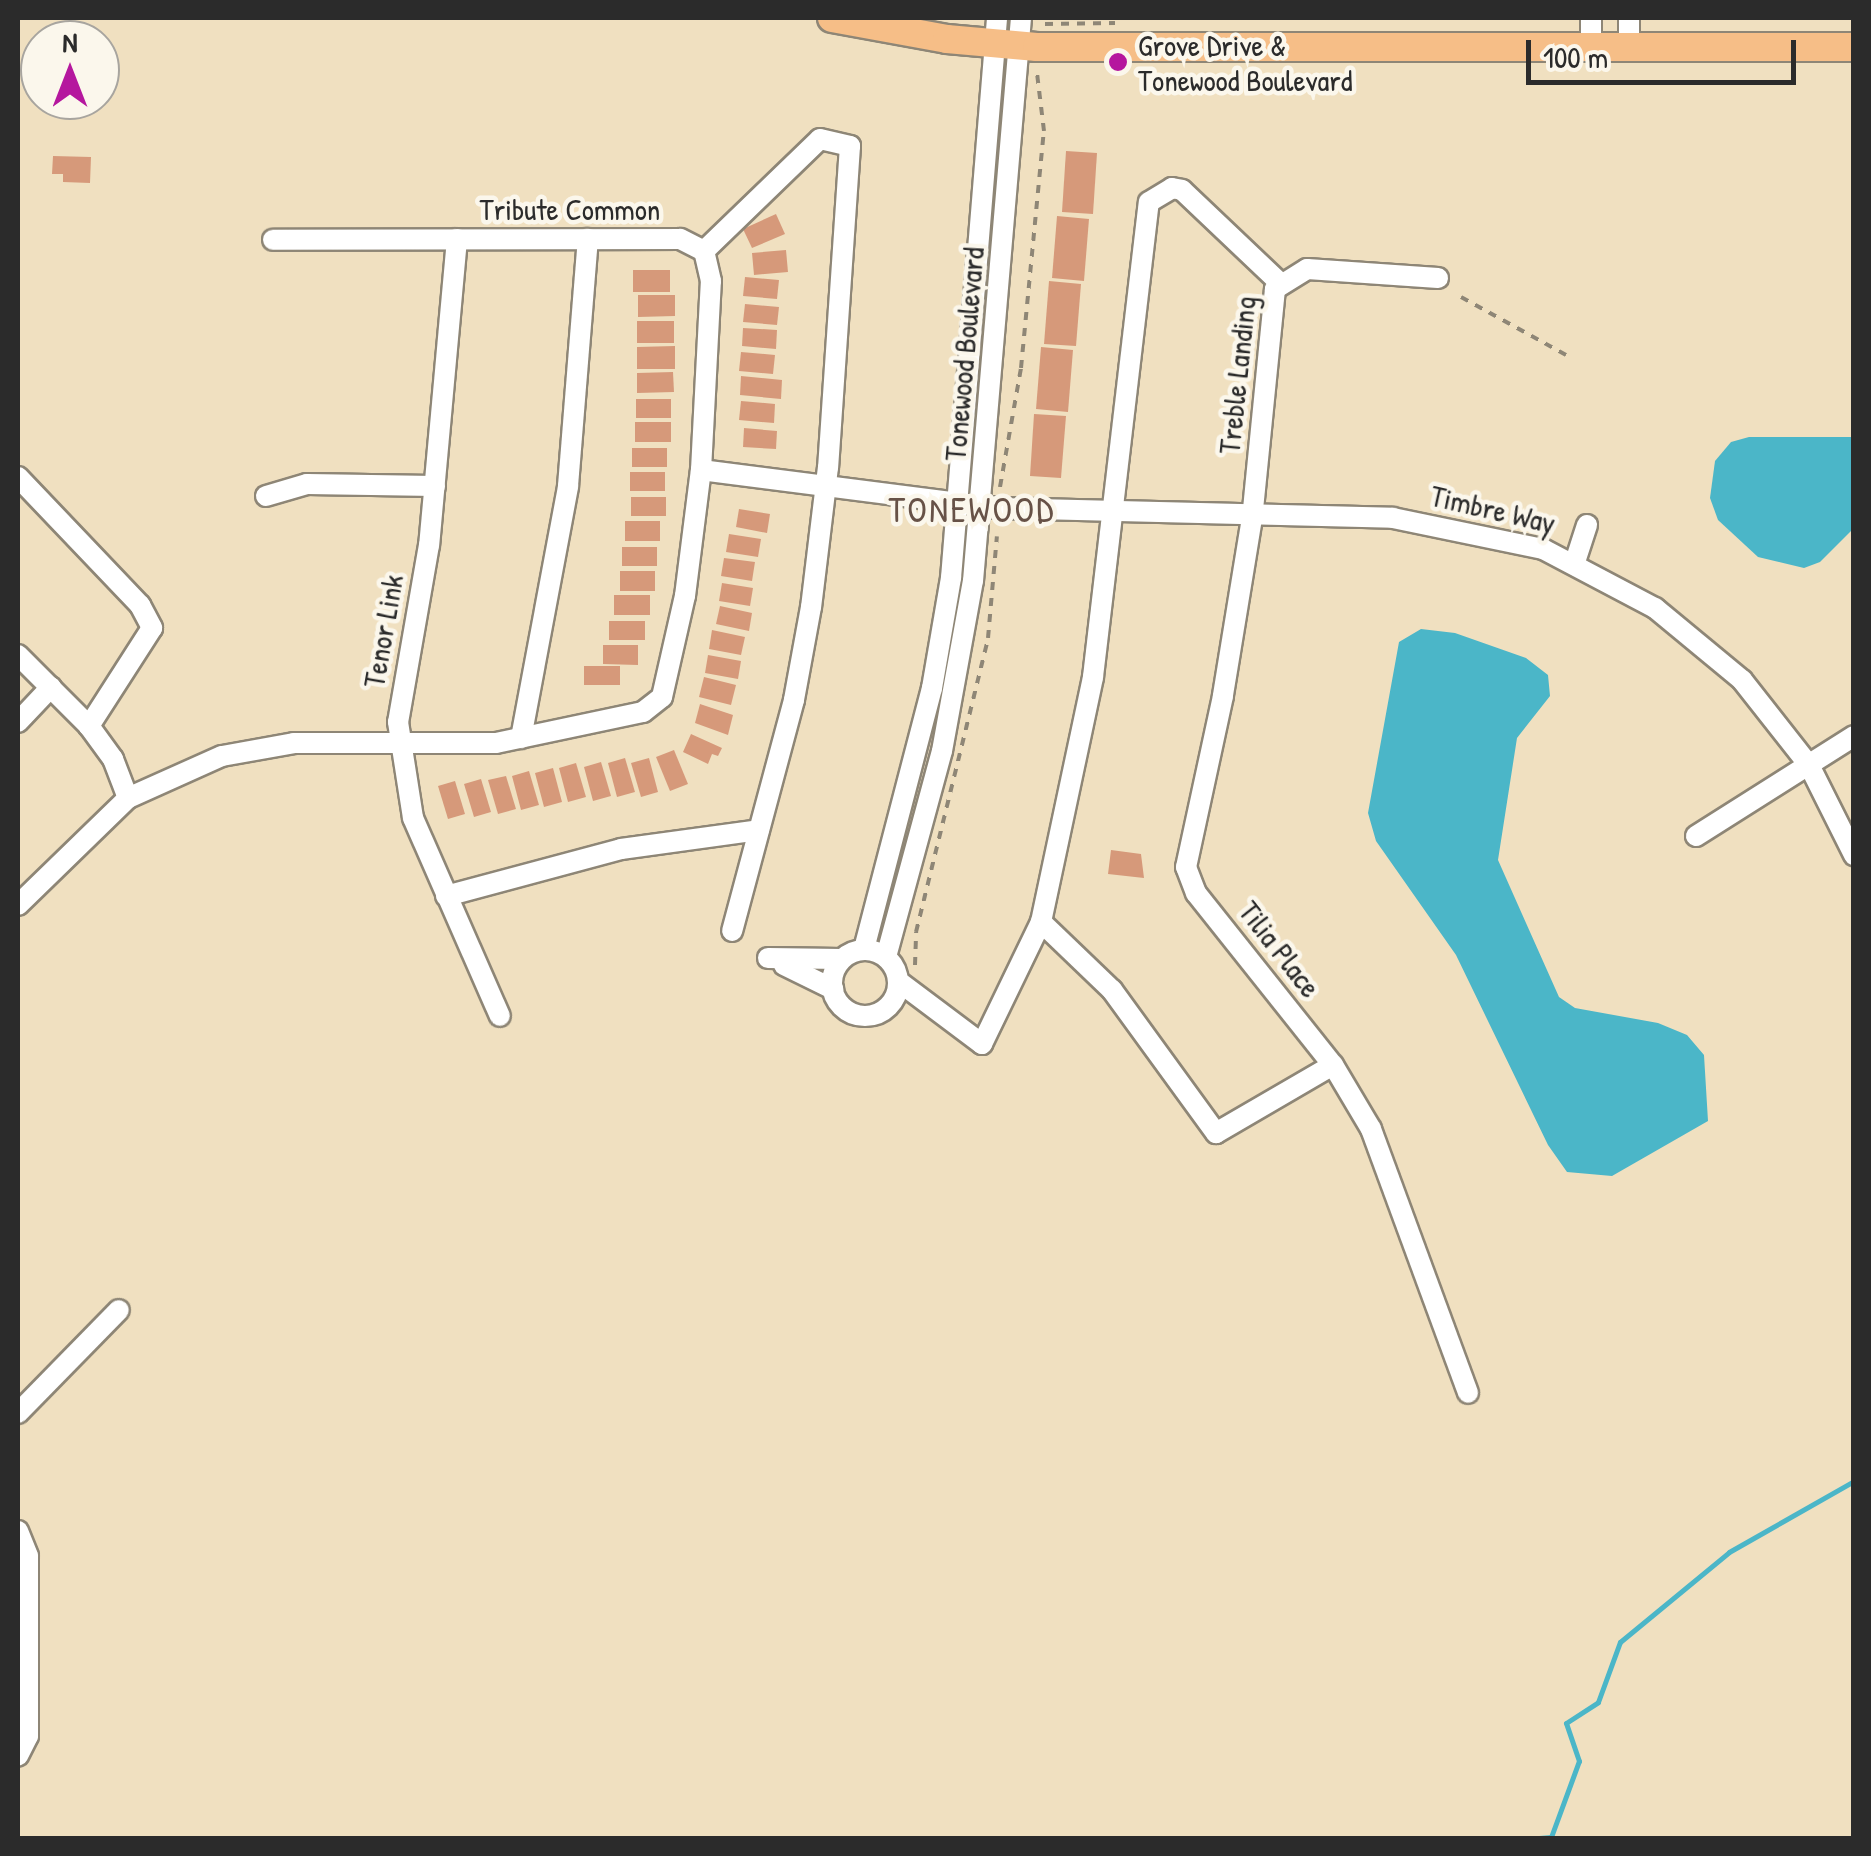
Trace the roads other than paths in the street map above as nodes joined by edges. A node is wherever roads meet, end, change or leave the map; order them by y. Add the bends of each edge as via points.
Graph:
1 (832, 18) edge
2 (1021, 18) edge
3 (1591, 18) edge
4 (1629, 18) edge
5 (1003, 36) edge
6 (1591, 47) junction
7 (1629, 47) junction
8 (1723, 47) junction
9 (1854, 47) edge
10 (1854, 62) edge
11 (456, 239) junction
12 (588, 239) junction
13 (273, 240) dead end
14 (704, 250) junction
15 (1438, 278) dead end
16 (1279, 282) junction
17 (701, 470) junction
18 (18, 477) edge
19 (436, 486) junction
20 (826, 488) junction
21 (266, 496) dead end
22 (960, 505) junction
23 (982, 507) junction
24 (1112, 516) junction
25 (1252, 518) junction
26 (1586, 525) dead end
27 (1575, 562) junction
28 (18, 655) edge
29 (51, 687) junction
30 (18, 722) edge
31 (89, 726) junction
32 (1854, 736) edge
33 (521, 738) junction
34 (400, 746) junction
35 (1808, 765) junction
36 (128, 798) junction
37 (759, 830) junction
38 (1696, 836) dead end
39 (1854, 856) edge
40 (446, 896) junction
41 (18, 905) edge
42 (1041, 922) junction
43 (732, 931) dead end
44 (864, 949) junction
45 (886, 957) junction
46 (841, 959) junction
47 (898, 981) junction
48 (832, 989) junction
49 (888, 1006) junction
50 (500, 1016) dead end
51 (955, 1023) junction
52 (1333, 1065) junction
53 (120, 1310) dead end
54 (1468, 1393) dead end
55 (18, 1413) edge
56 (18, 1531) edge
57 (18, 1756) edge

1 - 5 main road
2 - 5 street
3 - 6 street
4 - 7 street
5 - 6 main road
5 - 22 street, Tonewood Boulevard
5 - 23 street, Tonewood Boulevard
6 - 7 main road
7 - 8 main road
8 - 9 main road
8 - 10 main road
11 - 12 street, Tribute Common
11 - 13 street, Tribute Common
11 - 19 street, Tenor Link
12 - 14 street, Tribute Common via 680,239
12 - 33 street via 568,486
14 - 17 street via 711,282
14 - 20 street via 820,139 850,146
15 - 16 street, Treble Landing via 1307,268
16 - 24 street via 1182,190 1172,188 1150,202
16 - 25 street, Treble Landing via 1270,310
17 - 20 street
17 - 33 street via 685,596 662,696 643,712
18 - 31 street via 140,605 152,628
19 - 21 street via 307,484
19 - 34 street, Tenor Link via 404,669
20 - 22 street
20 - 37 street via 794,700
22 - 23 street, Timbre Way
22 - 44 street, Tonewood Boulevard via 932,688
23 - 24 street, Timbre Way
23 - 45 street, Tonewood Boulevard via 942,751
24 - 25 street, Timbre Way
24 - 42 street via 1094,678
25 - 27 street, Timbre Way via 1424,522 1505,538
25 - 52 street, Tilia Place via 1186,866 1196,893
26 - 27 street
27 - 35 street, Timbre Way via 1655,608 1724,662
28 - 29 street
29 - 30 street
29 - 31 street
31 - 36 street via 113,758
32 - 35 street
33 - 34 street
34 - 36 street via 254,748 179,772
34 - 40 street, Tenor Link via 413,818
35 - 38 street
35 - 39 street, Timbre Way
36 - 41 street
37 - 40 street via 621,849
37 - 43 street
40 - 50 street, Tenor Link
42 - 51 street via 982,1044
42 - 52 street via 1112,990 1176,1068 1216,1133
44 - 45 street
44 - 46 street
45 - 47 street
46 - 48 street
46 - 48 street via 768,958
47 - 49 street
47 - 51 street
48 - 49 street via 840,1004 859,1015
49 - 51 street
52 - 54 street, Tilia Place via 1371,1129
53 - 55 street
56 - 57 street via 28,1556 28,1736

